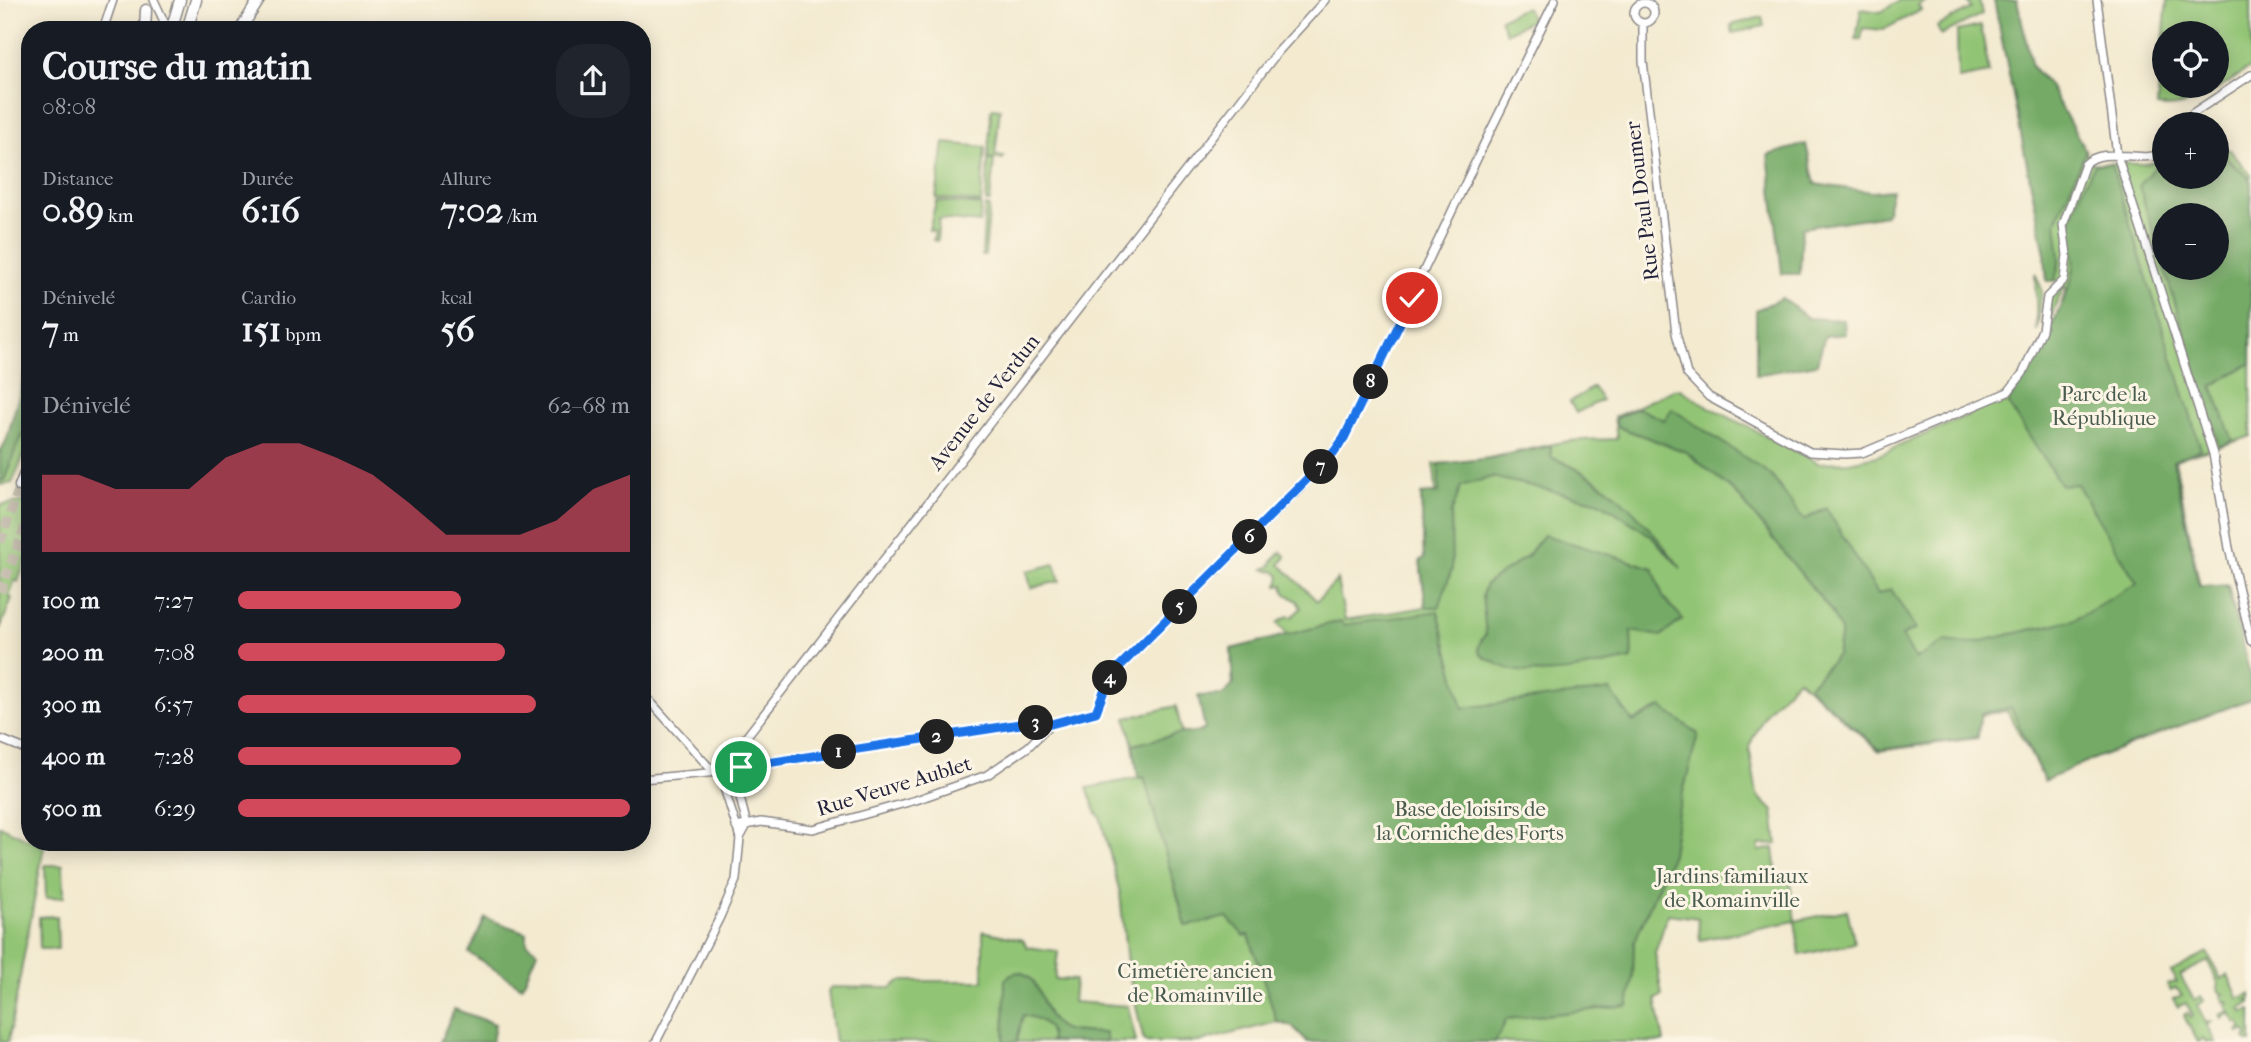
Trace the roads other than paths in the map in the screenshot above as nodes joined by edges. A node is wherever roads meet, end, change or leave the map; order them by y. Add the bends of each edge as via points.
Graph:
1 (113, 0) edge
2 (153, 0) edge
3 (180, 0) edge
4 (196, 0) edge
5 (259, 0) edge
6 (1325, 0) edge
7 (1555, 0) edge
8 (2097, 0) edge
9 (1650, 2) edge
10 (106, 21) edge
11 (159, 21) edge
12 (173, 21) edge
13 (190, 21) edge
14 (246, 21) edge
15 (1643, 23) junction
16 (2251, 75) edge
17 (2195, 112) edge
18 (2117, 155) junction
19 (2152, 156) edge
20 (2251, 641) edge
21 (651, 702) edge
22 (1051, 724) junction
23 (0, 739) edge
24 (21, 747) edge
25 (719, 772) junction
26 (651, 778) edge
27 (747, 825) junction
28 (736, 827) junction
29 (740, 838) junction
30 (656, 1042) edge

1 - 10 street
2 - 11 street
3 - 12 highway
4 - 13 highway
5 - 14 highway
6 - 25 street, Avenue de Verdun via 1277,53
7 - 22 street via 1344,438 1115,671 1098,709 1091,715
8 - 18 street
9 - 15 street via 1654,16
9 - 15 street via 1634,9 1635,19
15 - 18 street, Rue Paul Doumer via 1643,61 1672,308 1687,374 1709,397 1810,452 1862,453 2008,392 2023,373 2042,330 2045,302 2064,280 2063,225 2081,172 2089,160
16 - 17 street
18 - 19 street
18 - 20 street via 2213,454
21 - 25 street via 696,755
22 - 25 street via 1027,723
22 - 27 street, Rue Veuve Aublet via 993,771 916,800 813,830 771,823
23 - 24 street
25 - 26 street
25 - 27 street via 732,776 737,785
25 - 28 street
27 - 28 street, Rue Veuve Aublet
27 - 29 street
28 - 29 street
29 - 30 street via 733,891

